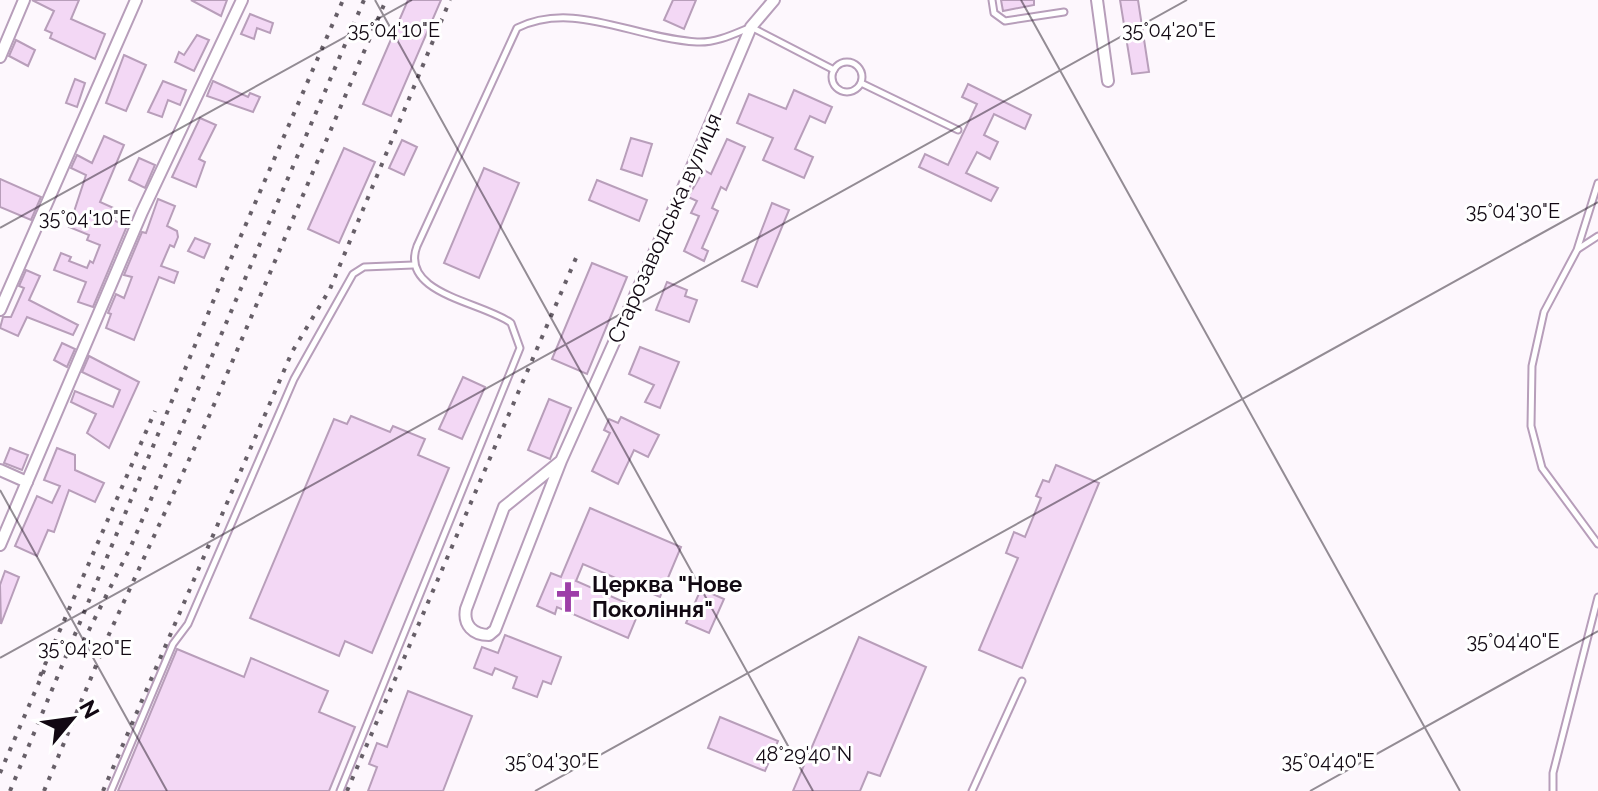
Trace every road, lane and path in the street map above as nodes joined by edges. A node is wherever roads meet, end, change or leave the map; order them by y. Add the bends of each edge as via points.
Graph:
1 (24, 0) edge
2 (136, 0) edge
3 (242, 0) edge
4 (774, 0) edge
5 (992, 0) edge
6 (1097, 0) edge
7 (1064, 12) dead end
8 (531, 14) dead end
9 (616, 17) dead end
10 (751, 27) junction
11 (0, 57) edge
12 (834, 70) junction
13 (1108, 81) dead end
14 (861, 83) junction
15 (958, 130) dead end
16 (1598, 183) edge
17 (1598, 236) edge
18 (1577, 250) junction
19 (413, 265) junction
20 (0, 310) edge
21 (561, 461) junction
22 (0, 470) edge
23 (27, 482) junction
24 (1598, 544) edge
25 (0, 545) edge
26 (1598, 597) edge
27 (1022, 681) dead end
28 (111, 791) edge
29 (340, 791) edge
30 (972, 791) edge
31 (1553, 791) edge

1 - 11 street
2 - 20 street
3 - 23 street via 142,212
4 - 10 street, Старозаводська вулиця
5 - 7 lane via 994,13 1005,21
6 - 13 street
8 - 19 lane via 512,37
9 - 10 lane via 669,38 697,42
10 - 12 lane
10 - 21 street, Старозаводська вулиця
12 - 14 lane via 851,63 862,73
12 - 14 lane via 839,89 848,92
14 - 15 lane
16 - 18 lane
17 - 18 lane
18 - 24 lane via 1544,312 1532,366 1531,426 1542,468
19 - 28 lane via 364,267 353,274 294,379
19 - 29 lane via 431,286 511,323 520,348
21 - 21 street, Старозаводська вулиця via 495,630 489,635 474,631 466,621 466,609 504,507
22 - 23 street
23 - 25 street
26 - 31 lane via 1553,773
27 - 30 lane

